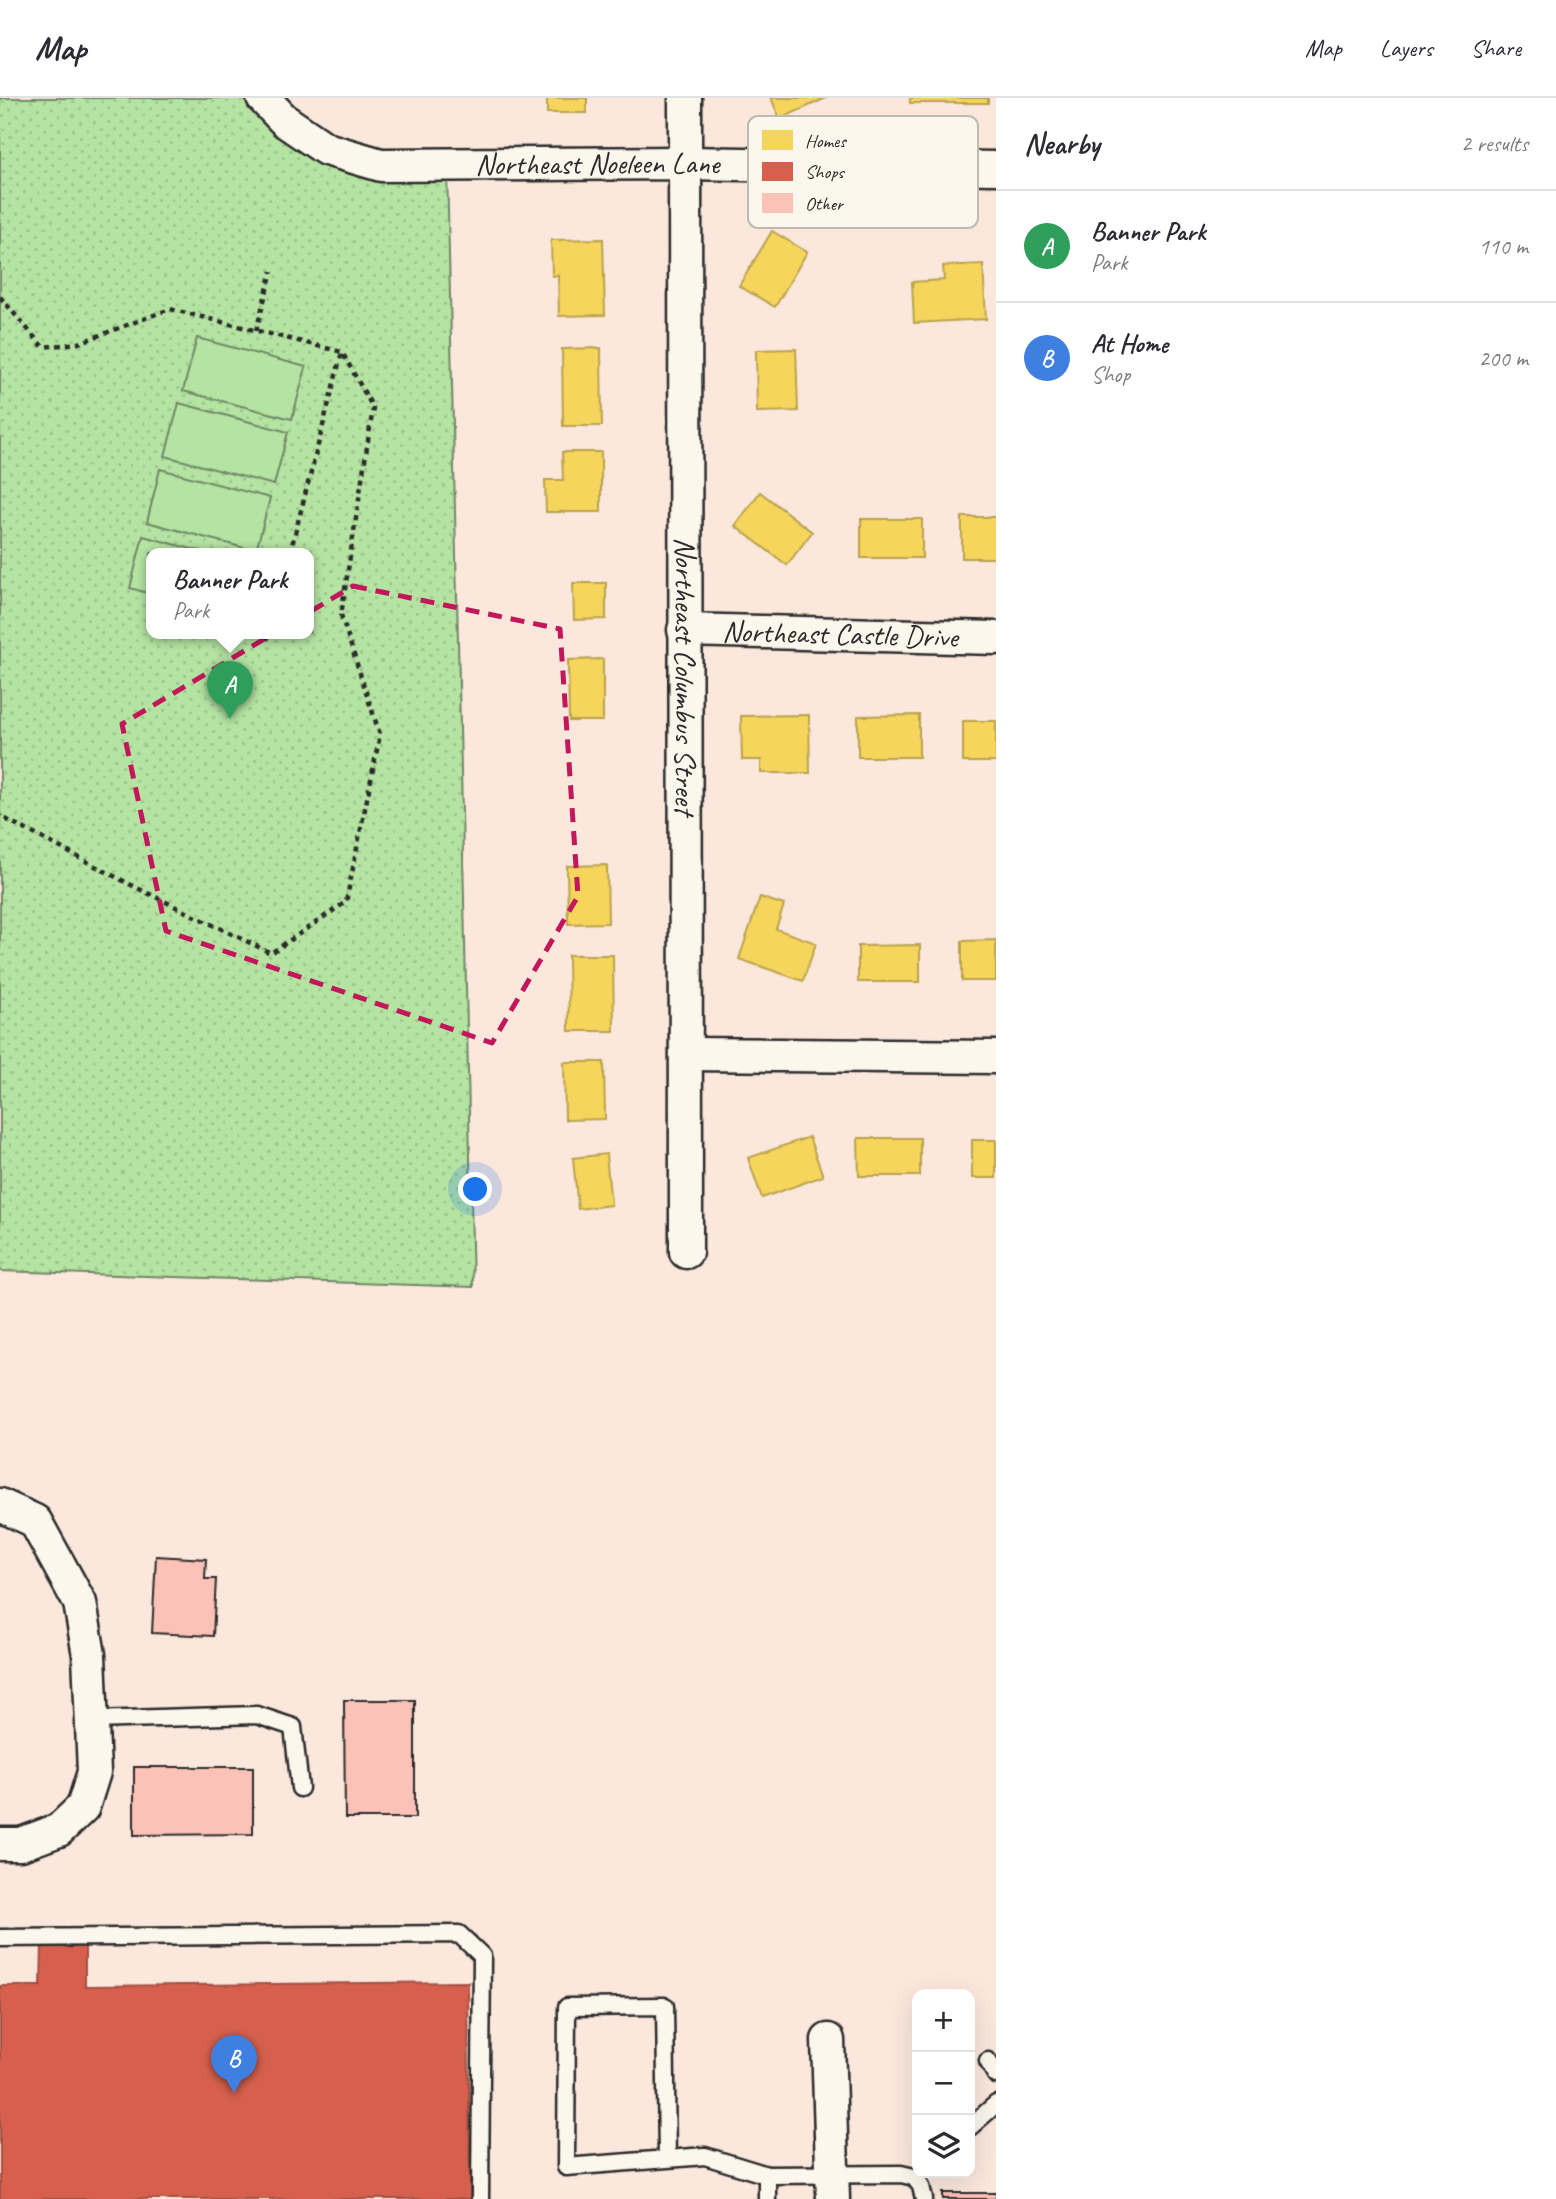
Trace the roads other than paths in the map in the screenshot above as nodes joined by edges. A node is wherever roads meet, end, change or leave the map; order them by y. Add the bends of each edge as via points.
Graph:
1 (263, 98) edge
2 (685, 98) edge
3 (685, 163) junction
4 (748, 164) edge
5 (978, 168) edge
6 (996, 168) edge
7 (684, 630) junction
8 (996, 638) edge
9 (687, 1054) junction
10 (996, 1057) edge
11 (686, 1252) dead end
12 (0, 1505) edge
13 (92, 1720) junction
14 (300, 1788) dead end
15 (0, 1844) edge
16 (0, 1938) edge
17 (828, 2040) dead end
18 (996, 2104) edge
19 (975, 2123) edge
20 (667, 2159) junction
21 (767, 2175) junction
22 (912, 2175) edge
23 (917, 2178) edge
24 (833, 2188) edge
25 (480, 2199) edge
26 (767, 2199) edge
27 (924, 2199) edge

1 - 3 street, Northeast Noeleen Lane via 285,121 326,149 381,165
2 - 3 street, Northeast Columbus Street
3 - 4 street, Northeast Noeleen Lane
3 - 7 street, Northeast Columbus Street
5 - 6 street, Northeast Noeleen Lane
7 - 8 street, Northeast Castle Drive
7 - 9 street, Northeast Columbus Street
9 - 10 street
9 - 11 street, Northeast Columbus Street
12 - 13 street via 35,1521 80,1603 89,1655
13 - 14 lane via 257,1715 293,1727
13 - 15 street via 94,1772 83,1807 59,1830 21,1844
16 - 25 lane via 459,1934 482,1955
17 - 24 street
18 - 19 lane
20 - 20 lane via 566,2167 567,2007 665,2006
20 - 21 lane via 705,2156
21 - 24 lane
21 - 26 lane
22 - 24 lane
23 - 27 lane

